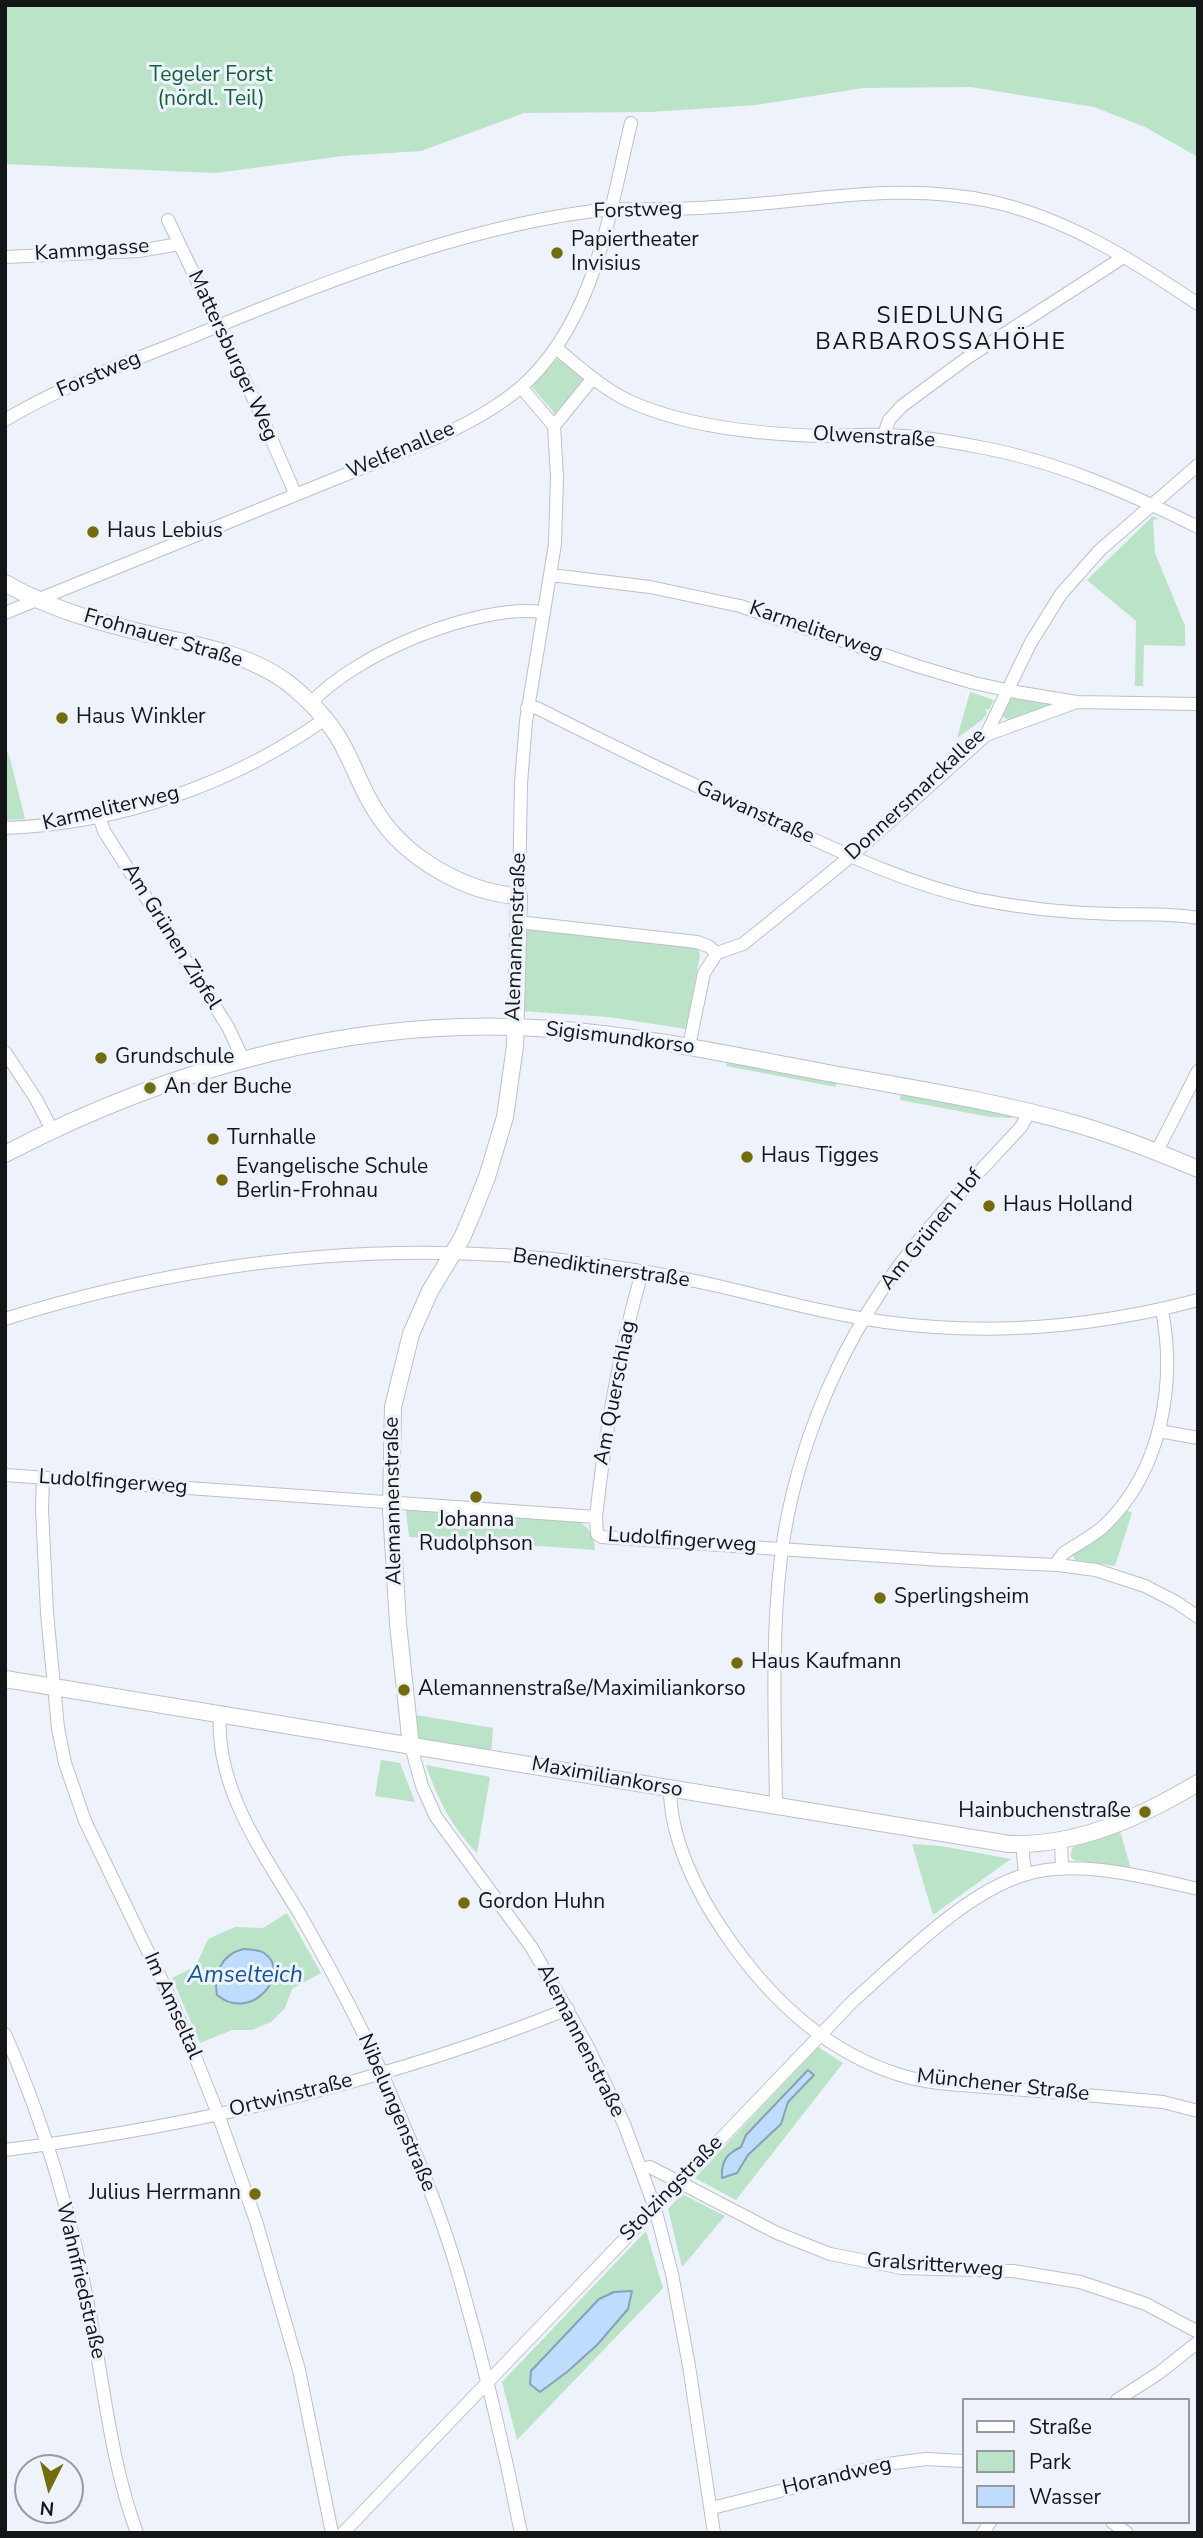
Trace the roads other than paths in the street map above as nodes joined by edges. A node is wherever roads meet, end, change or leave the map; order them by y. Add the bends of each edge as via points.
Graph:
1 (631, 123) dead end
2 (610, 209) junction
3 (168, 220) dead end
4 (179, 244) junction
5 (1122, 256) junction
6 (5, 257) edge
7 (1198, 304) edge
8 (219, 325) junction
9 (556, 348) junction
10 (593, 378) junction
11 (521, 387) junction
12 (5, 420) edge
13 (554, 426) junction
14 (884, 435) junction
15 (1198, 465) edge
16 (295, 494) junction
17 (1151, 505) junction
18 (1198, 527) edge
19 (551, 575) junction
20 (5, 583) edge
21 (37, 600) junction
22 (543, 611) junction
23 (5, 613) edge
24 (1007, 690) junction
25 (1077, 702) junction
26 (311, 703) junction
27 (1198, 704) edge
28 (527, 708) junction
29 (325, 719) junction
30 (986, 735) junction
31 (99, 816) junction
32 (5, 828) edge
33 (851, 857) junction
34 (519, 896) junction
35 (1198, 918) edge
36 (517, 922) junction
37 (717, 953) junction
38 (515, 1027) junction
39 (689, 1046) junction
40 (5, 1052) edge
41 (243, 1059) junction
42 (1198, 1071) edge
43 (1029, 1112) junction
44 (52, 1130) junction
45 (1157, 1152) junction
46 (5, 1154) edge
47 (1198, 1169) edge
48 (453, 1253) junction
49 (642, 1272) junction
50 (1198, 1300) edge
51 (1162, 1310) junction
52 (864, 1318) junction
53 (5, 1319) edge
54 (1159, 1431) junction
55 (1198, 1438) edge
56 (5, 1475) edge
57 (43, 1479) junction
58 (390, 1502) junction
59 (596, 1517) junction
60 (782, 1549) junction
61 (1058, 1565) junction
62 (1198, 1617) edge
63 (5, 1679) edge
64 (55, 1688) junction
65 (220, 1715) junction
66 (411, 1746) junction
67 (1198, 1783) edge
68 (670, 1789) junction
69 (776, 1806) junction
70 (1061, 1841) junction
71 (1022, 1844) junction
72 (1056, 1870) junction
73 (1024, 1874) junction
74 (1198, 1889) edge
75 (568, 2009) junction
76 (5, 2034) edge
77 (820, 2035) junction
78 (382, 2073) junction
79 (1198, 2111) edge
80 (218, 2114) junction
81 (46, 2144) junction
82 (5, 2150) edge
83 (641, 2169) junction
84 (680, 2181) junction
85 (655, 2207) junction
86 (1198, 2332) edge
87 (1198, 2342) edge
88 (487, 2382) junction
89 (1120, 2398) edge
90 (962, 2461) edge
91 (712, 2508) junction
92 (137, 2533) edge
93 (332, 2533) edge
94 (344, 2533) edge
95 (521, 2533) edge
96 (714, 2533) edge

1 - 2 street, Welfenallee
2 - 5 street, Forstweg via 697,209 888,191 953,195 1022,210
2 - 8 street, Forstweg via 433,247
2 - 9 street, Welfenallee via 589,283
3 - 4 street, Mattersburger Weg
4 - 6 street, Kammgasse via 139,251
4 - 8 street, Mattersburger Weg
5 - 7 street, Forstweg
5 - 14 street via 902,406 889,419
8 - 12 street, Forstweg via 68,387
8 - 16 street, Mattersburger Weg
9 - 10 street, Olwenstraße
9 - 11 street, Welfenallee
10 - 13 street
10 - 14 street, Olwenstraße via 630,401 695,421 792,434
11 - 13 street
11 - 16 street, Welfenallee via 466,424
13 - 19 street, Alemannenstraße via 556,521
14 - 17 street, Olwenstraße via 1007,453 1077,474
15 - 17 street, Donnersmarckallee
16 - 21 street, Welfenallee
17 - 18 street, Olwenstraße
17 - 24 street, Donnersmarckallee via 1100,550 1061,594
19 - 22 street, Alemannenstraße
19 - 24 street, Karmeliterweg via 661,589 740,606 928,669
20 - 21 street, Frohnauer Straße
21 - 23 street, Welfenallee
21 - 26 street, Frohnauer Straße via 93,620 240,658 287,682
22 - 26 street via 499,614 413,638 356,667
22 - 28 street, Alemannenstraße
24 - 25 street, Karmeliterweg
24 - 30 street, Donnersmarckallee
25 - 27 street, Karmeliterweg
25 - 30 street, Karmeliterweg
26 - 29 street, Frohnauer Straße
28 - 33 street, Gawanstraße
28 - 34 street, Alemannenstraße
29 - 31 street, Karmeliterweg via 250,765 185,793
29 - 34 street, Frohnauer Straße via 378,816 406,846 455,878 495,893
30 - 33 street, Donnersmarckallee
31 - 32 street, Karmeliterweg
31 - 41 street, Am Grünen Zipfel
33 - 35 street, Gawanstraße via 939,889 1017,906
33 - 37 street, Donnersmarckallee via 743,944
34 - 36 street, Alemannenstraße
36 - 37 street via 696,942
36 - 38 street, Alemannenstraße
37 - 39 street via 704,974
38 - 39 street, Sigismundkorso
38 - 41 street, Sigismundkorso via 373,1034
38 - 48 street, Alemannenstraße via 498,1143
39 - 43 street, Sigismundkorso
40 - 44 street
41 - 44 street, Sigismundkorso via 150,1088
42 - 45 street
43 - 45 street, Sigismundkorso
43 - 52 street, Am Grünen Hof via 1021,1127 914,1245
44 - 46 street, Sigismundkorso
45 - 47 street, Sigismundkorso
48 - 49 street, Benediktinerstraße
48 - 53 street, Benediktinerstraße via 357,1253 220,1267 141,1282
48 - 58 street, Alemannenstraße via 420,1312 397,1383
49 - 52 street, Benediktinerstraße
49 - 59 street, Am Querschlag via 612,1394
50 - 51 street, Benediktinerstraße
51 - 52 street, Benediktinerstraße via 1072,1324 990,1328
51 - 54 street via 1168,1374
52 - 60 street, Am Grünen Hof via 814,1424
54 - 55 street
54 - 61 street via 1120,1508 1064,1553
56 - 57 street, Ludolfingerweg
57 - 58 street, Ludolfingerweg
57 - 64 street, Im Amseltal via 47,1613
58 - 59 street, Ludolfingerweg
58 - 66 street, Alemannenstraße
59 - 60 street, Ludolfingerweg via 595,1530 602,1537
60 - 61 street, Ludolfingerweg
60 - 69 street, Am Grünen Hof via 775,1665
61 - 62 street, Ludolfingerweg via 1124,1578 1161,1593
63 - 64 street, Maximiliankorso
64 - 65 street, Maximiliankorso
64 - 80 street, Im Amseltal via 58,1728 76,1799 166,1989
65 - 66 street, Maximiliankorso
65 - 78 street, Nibelungenstraße via 224,1762 245,1819 330,1967
66 - 68 street, Maximiliankorso
66 - 75 street, Alemannenstraße via 436,1816 532,1948
67 - 70 street, Maximiliankorso via 1146,1812
68 - 69 street, Maximiliankorso
68 - 77 street, Münchener Straße via 687,1862 718,1925 766,1987
69 - 71 street, Maximiliankorso
70 - 71 street, Maximiliankorso
70 - 72 street
71 - 73 street
72 - 73 street, Stolzingstraße
72 - 74 street via 1126,1874
73 - 77 street, Stolzingstraße via 985,1894 927,1936
75 - 78 street, Ortwinstraße
75 - 83 street, Alemannenstraße via 610,2092
76 - 81 street, Wahnfriedstraße
77 - 79 street, Münchener Straße via 872,2065 919,2080 1163,2102
77 - 84 street, Stolzingstraße
78 - 80 street, Ortwinstraße
78 - 88 street, Nibelungenstraße via 424,2173
80 - 81 street, Ortwinstraße
80 - 93 street, Im Amseltal via 256,2221 299,2370
81 - 82 street, Ortwinstraße
81 - 92 street, Wahnfriedstraße via 85,2291 118,2474
83 - 84 street, Gralsritterweg via 650,2166
83 - 85 street, Alemannenstraße
84 - 85 street, Stolzingstraße
84 - 86 street, Gralsritterweg via 777,2233 830,2254 902,2269 995,2270 1061,2278 1146,2304
85 - 88 street, Stolzingstraße
85 - 91 street, Alemannenstraße via 681,2319
87 - 89 street
88 - 94 street, Stolzingstraße
88 - 95 street, Nibelungenstraße
90 - 91 street, Horandweg via 887,2464
91 - 96 street, Alemannenstraße

